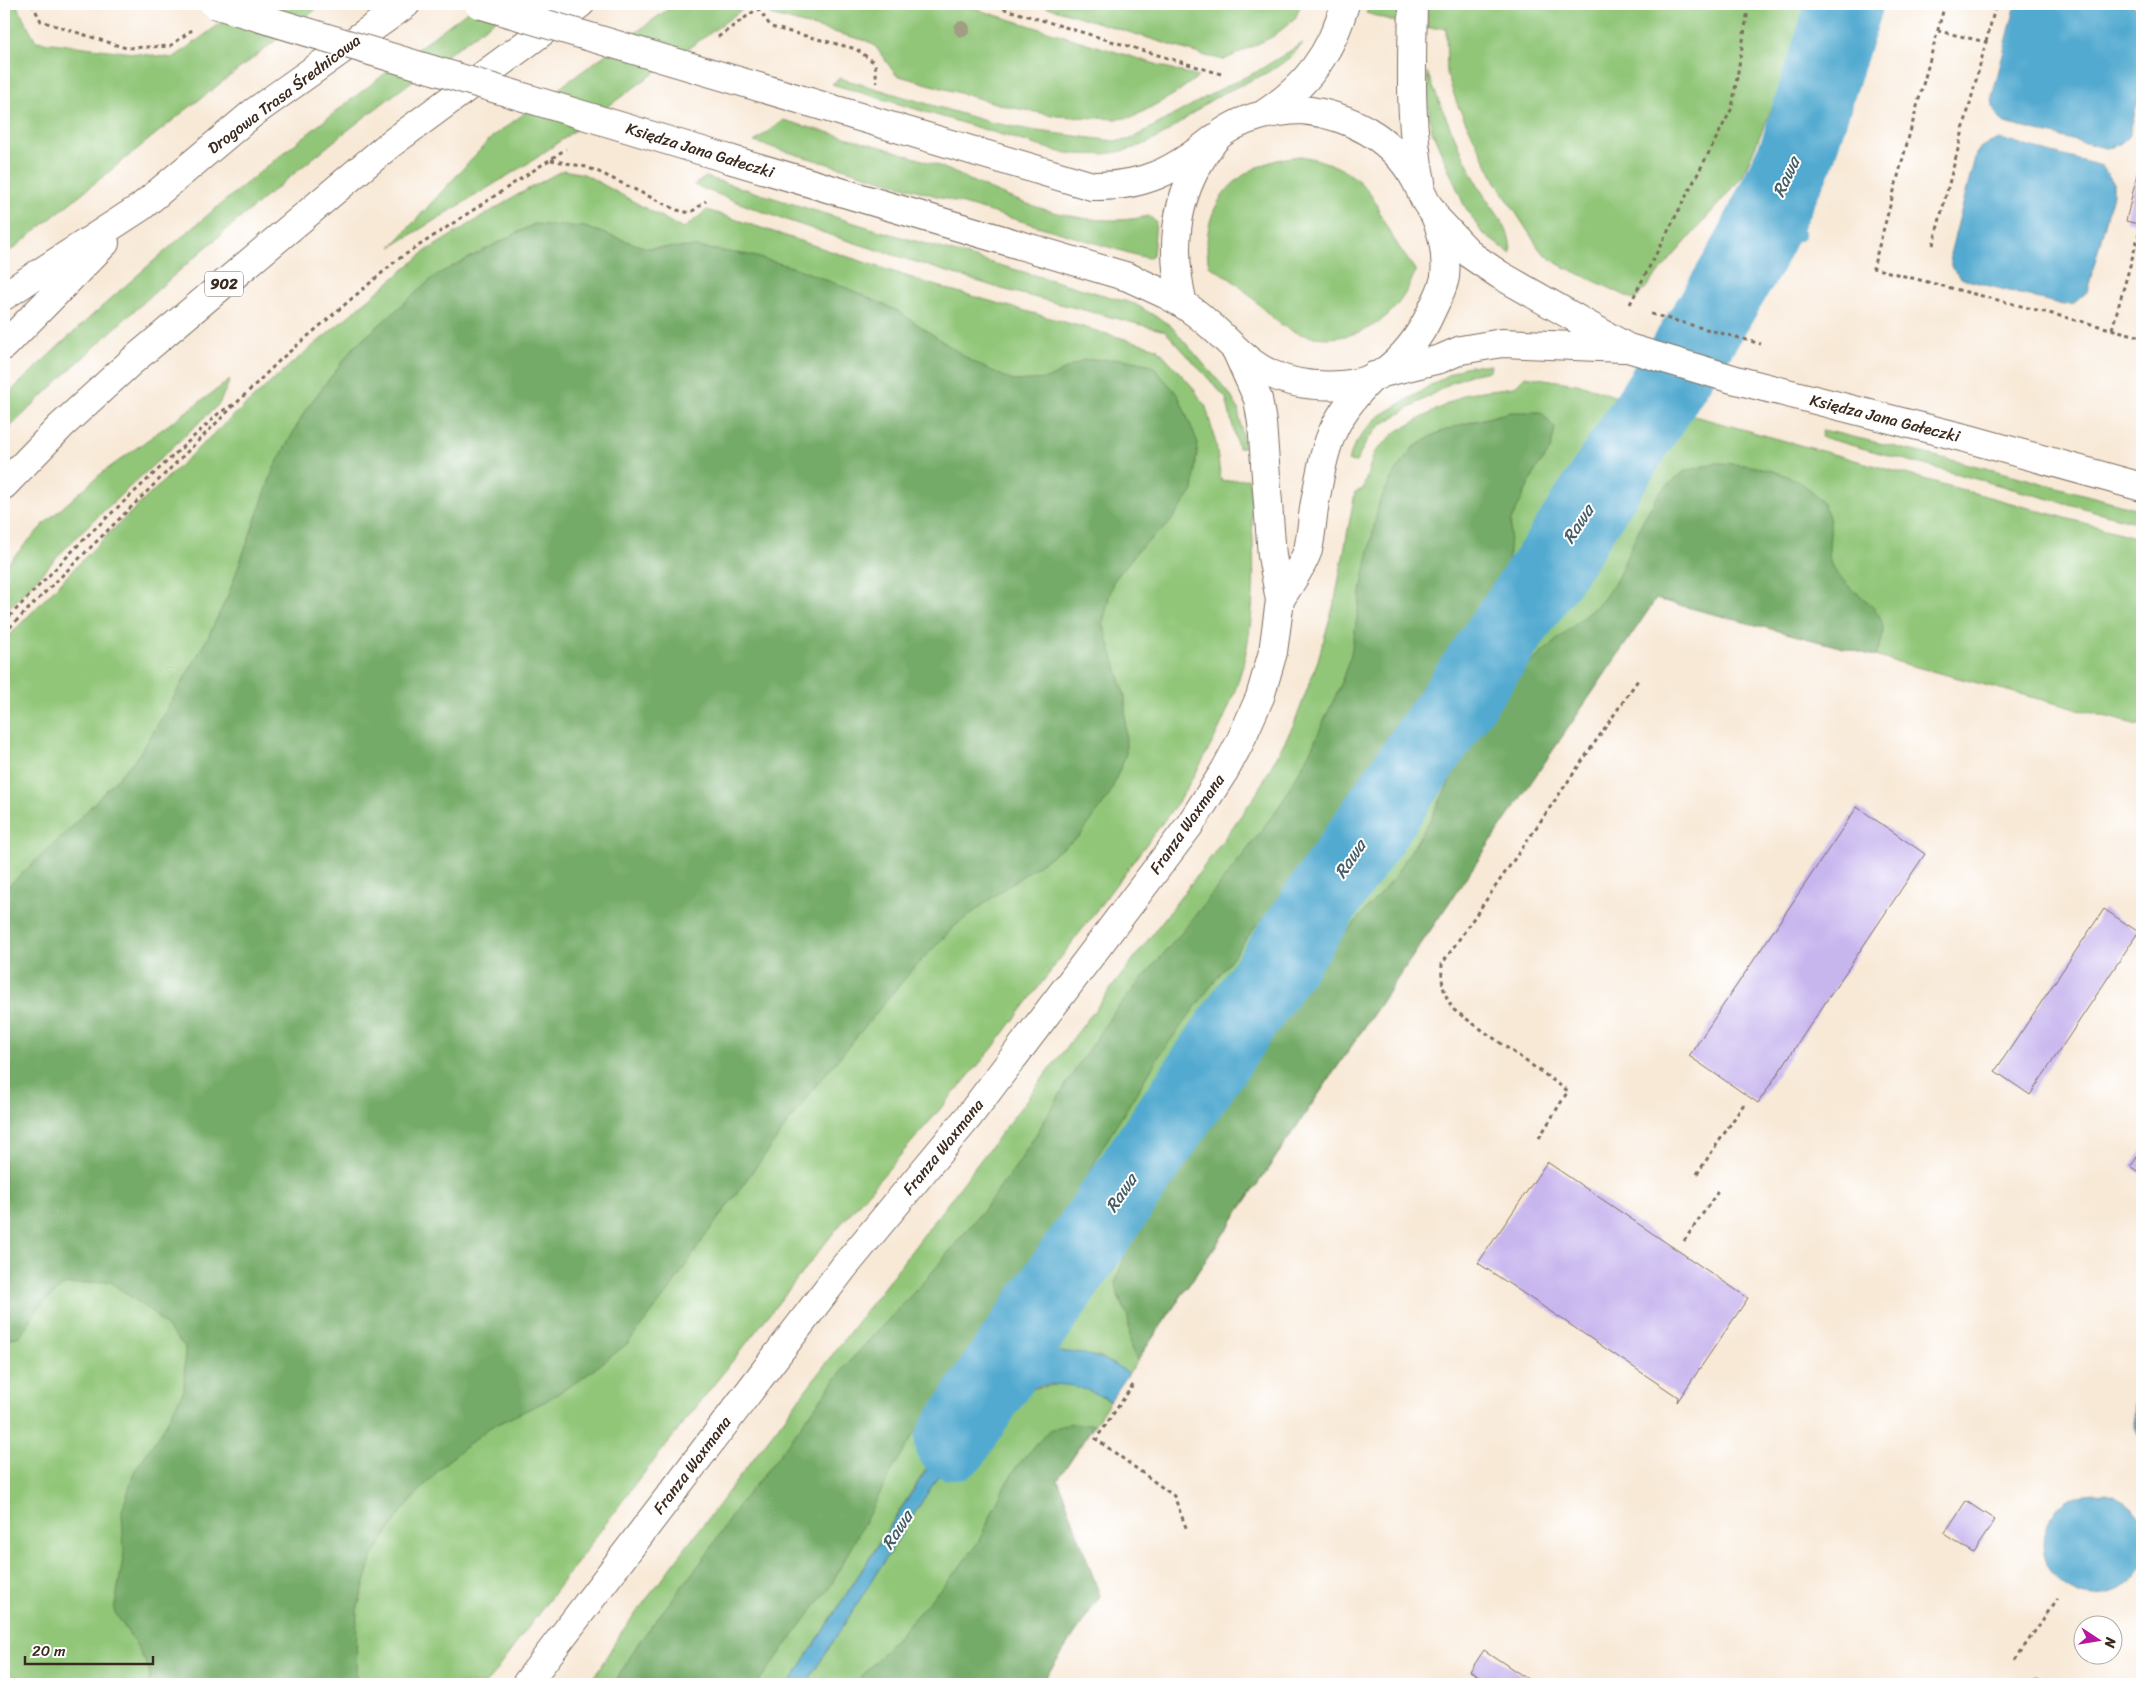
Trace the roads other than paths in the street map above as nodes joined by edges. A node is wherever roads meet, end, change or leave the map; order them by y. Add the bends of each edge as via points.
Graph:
1 (406, 4) edge
2 (479, 4) edge
3 (580, 4) edge
4 (1345, 4) edge
5 (1413, 4) edge
6 (206, 14) edge
7 (1263, 114) junction
8 (1220, 134) junction
9 (1429, 206) junction
10 (141, 207) junction
11 (4, 296) edge
12 (1183, 304) junction
13 (4, 346) edge
14 (1628, 348) junction
15 (1236, 350) junction
16 (1378, 375) junction
17 (60, 426) junction
18 (4, 485) edge
19 (2142, 487) edge
20 (4, 507) edge
21 (1280, 600) junction
22 (541, 1673) edge
23 (526, 1684) edge

1 - 10 main road, Drogowa Trasa Średnicowa via 253,113
2 - 8 main road, bridge via 1092,186 1136,183 1156,176 1179,165
3 - 17 main road, 902 via 389,145 131,362
4 - 7 main road via 1333,40 1314,70 1283,101
5 - 9 main road via 1411,106 1414,137
6 - 12 main road, Księdza Jana Gałeczki, bridge via 729,159 1128,277
7 - 8 main road
7 - 9 main road via 1322,112 1359,125 1392,149 1416,180
8 - 12 main road via 1194,171 1179,214 1175,259
9 - 14 main road, Księdza Jana Gałeczki via 1463,247 1494,271
9 - 16 main road, Franza Waxmana via 1442,242 1444,278 1427,321 1399,358
10 - 11 main road
10 - 13 main road
12 - 15 main road, Księdza Jana Gałeczki
14 - 16 main road, Księdza Jana Gałeczki via 1502,343 1461,350 1440,359
14 - 19 main road, Księdza Jana Gałeczki via 1736,380
15 - 16 main road, Księdza Jana Gałeczki via 1253,364 1291,381 1333,386
15 - 21 main road, Franza Waxmana via 1258,399 1272,556
16 - 21 main road, Franza Waxmana via 1348,404 1330,435 1308,550
17 - 18 main road, 902
17 - 20 main road
21 - 22 main road, Franza Waxmana via 1273,652 1260,697 1225,770 1190,826 969,1116 844,1268 712,1438
22 - 23 main road, Franza Waxmana

